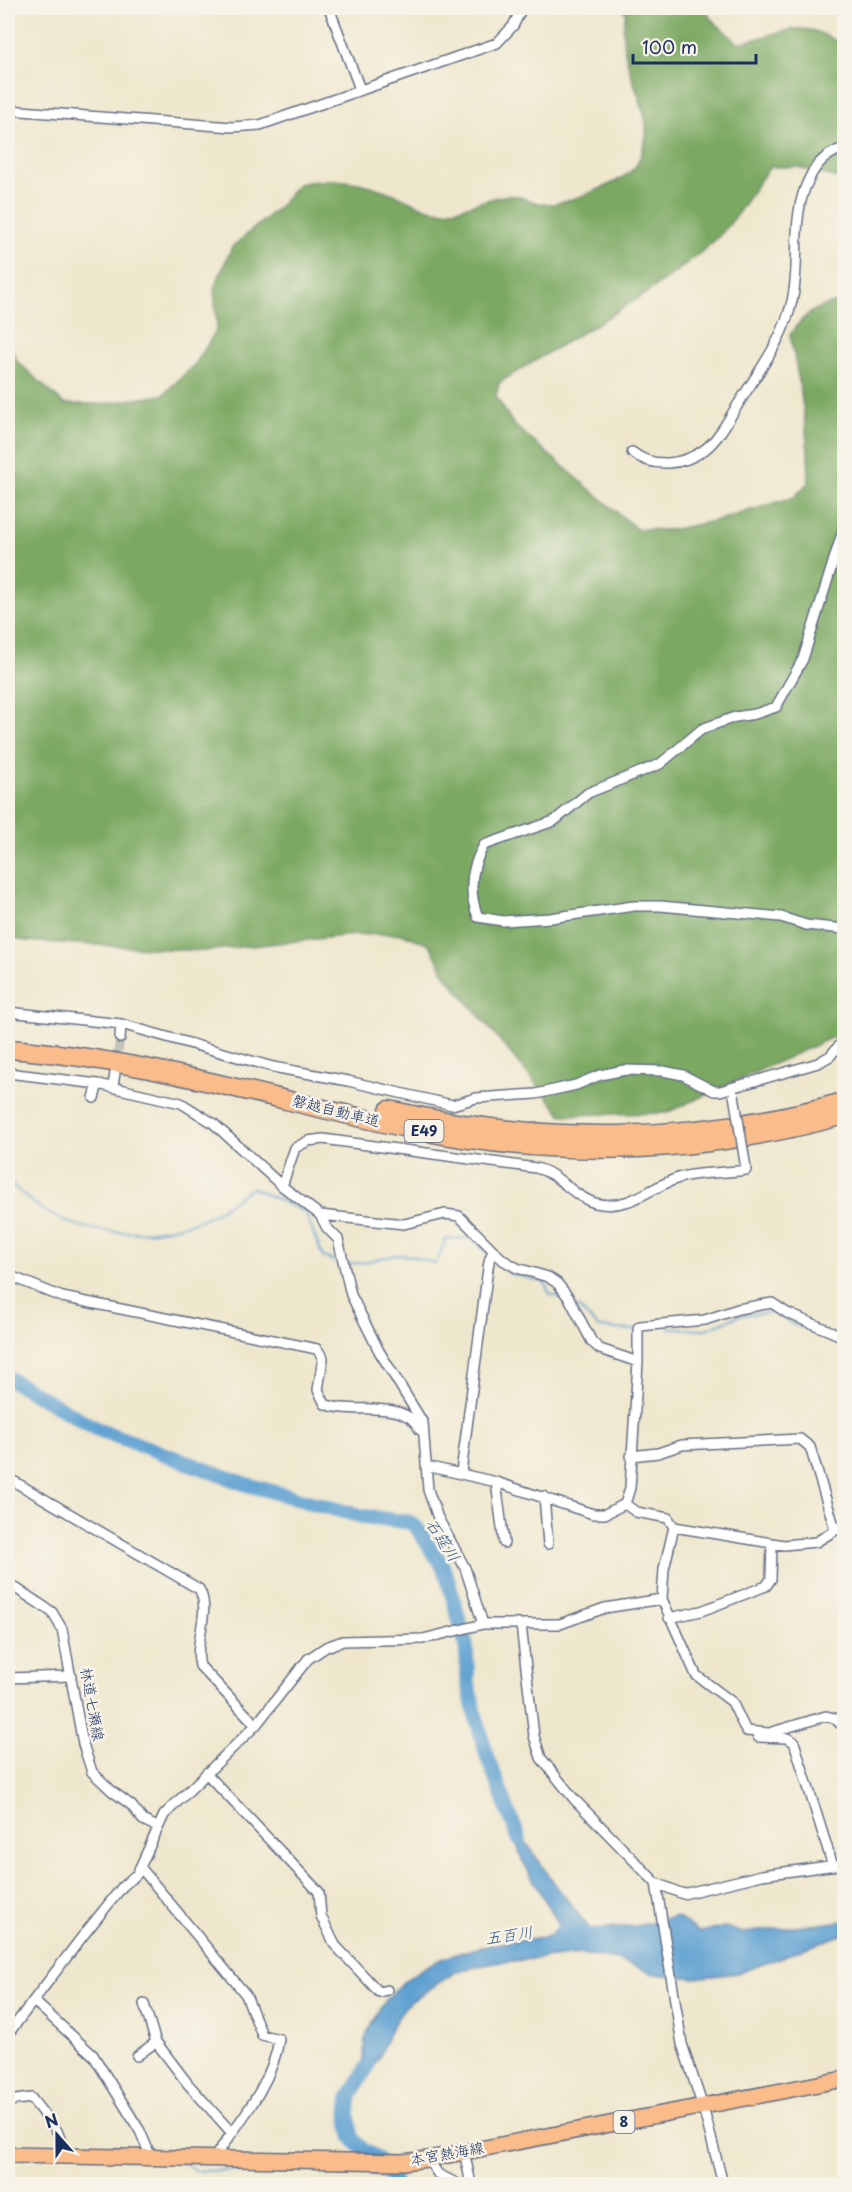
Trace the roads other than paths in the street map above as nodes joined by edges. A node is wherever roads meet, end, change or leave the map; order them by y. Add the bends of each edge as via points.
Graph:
1 (329, 8) edge
2 (522, 8) edge
3 (788, 8) edge
4 (807, 8) edge
5 (360, 89) junction
6 (8, 110) edge
7 (844, 148) edge
8 (632, 452) dead end
9 (844, 527) edge
10 (844, 929) edge
11 (8, 1012) edge
12 (121, 1024) junction
13 (8, 1037) edge
14 (120, 1038) tunnel mouth
15 (844, 1040) edge
16 (8, 1049) edge
17 (8, 1073) edge
18 (115, 1073) tunnel mouth
19 (98, 1084) junction
20 (113, 1086) junction
21 (733, 1091) junction
22 (94, 1098) dead end
23 (844, 1102) edge
24 (844, 1115) edge
25 (282, 1186) junction
26 (321, 1215) junction
27 (493, 1251) junction
28 (8, 1275) edge
29 (844, 1337) edge
30 (638, 1362) junction
31 (425, 1436) junction
32 (632, 1456) junction
33 (426, 1466) junction
34 (461, 1472) junction
35 (8, 1478) edge
36 (496, 1482) junction
37 (544, 1496) junction
38 (625, 1504) junction
39 (844, 1525) edge
40 (674, 1527) junction
41 (835, 1529) junction
42 (504, 1543) dead end
43 (548, 1544) dead end
44 (772, 1544) junction
45 (8, 1582) edge
46 (662, 1599) junction
47 (669, 1618) junction
48 (521, 1625) junction
49 (480, 1626) junction
50 (71, 1676) junction
51 (8, 1678) edge
52 (256, 1725) junction
53 (844, 1727) edge
54 (754, 1734) junction
55 (206, 1773) junction
56 (157, 1827) junction
57 (844, 1864) edge
58 (833, 1866) junction
59 (141, 1868) junction
60 (656, 1883) junction
61 (387, 1990) dead end
62 (34, 2001) junction
63 (144, 2004) dead end
64 (8, 2034) edge
65 (156, 2042) junction
66 (137, 2056) dead end
67 (844, 2079) edge
68 (8, 2101) edge
69 (703, 2107) junction
70 (232, 2133) junction
71 (464, 2151) junction
72 (8, 2155) edge
73 (67, 2156) junction
74 (151, 2157) junction
75 (214, 2158) junction
76 (428, 2160) junction
77 (458, 2184) edge
78 (471, 2184) edge
79 (723, 2184) edge

1 - 5 street
2 - 5 street via 513,26 497,43
3 - 4 street
5 - 6 street via 247,128
7 - 8 street via 823,158 814,168 800,205 796,284 788,313 768,360 723,427 705,449 672,463 653,464
9 - 10 street via 803,658 776,707 702,729 660,764 588,793 554,821 484,845 471,885 478,917 503,921 660,906 781,917 806,926
11 - 12 street
12 - 14 street
12 - 21 street via 273,1067 452,1105 476,1098 536,1094 625,1070 663,1071 683,1075 714,1090
13 - 23 highway, 磐越自動車道 / E49 via 86,1044 160,1057 416,1116 539,1134 609,1137 683,1133 770,1120
15 - 21 street via 818,1063
16 - 24 highway, 磐越自動車道 / E49 via 161,1069 417,1130 540,1147 686,1146 773,1133
17 - 19 street
18 - 20 street
19 - 20 street
19 - 22 street
20 - 25 street via 181,1103 213,1123
21 - 25 street, bridge via 746,1170 688,1175 628,1202 594,1203 544,1170 323,1139 308,1141 295,1149
25 - 26 street
26 - 27 street via 404,1224 455,1215 468,1222
26 - 31 street via 338,1239 351,1295 379,1351 416,1409
27 - 30 street via 513,1266 557,1283 592,1342 600,1349
27 - 34 street
28 - 31 street via 62,1298 317,1349 323,1360 318,1390 325,1404 402,1414 415,1420
29 - 30 street via 777,1305 766,1304 705,1320 640,1326
30 - 32 street
31 - 33 street
32 - 38 street
32 - 41 street via 682,1445 800,1440 810,1448
33 - 34 street
33 - 49 street via 428,1490 465,1568
34 - 36 street
35 - 52 street via 200,1589 200,1666
36 - 37 street
36 - 42 street
37 - 38 street via 597,1515
37 - 43 street
38 - 40 street via 636,1512 668,1518
39 - 41 street
40 - 44 street
40 - 46 street
41 - 44 street via 812,1543
44 - 47 street via 771,1579 766,1586 701,1611
45 - 50 street, 林道七瀬線 via 55,1615 62,1629
46 - 47 street
46 - 48 street via 605,1608 560,1624
47 - 54 street via 696,1675 732,1702 745,1729
48 - 49 street
48 - 60 street via 534,1736 541,1758 574,1799
49 - 52 street via 404,1641 348,1640 326,1647 303,1664
50 - 51 street
50 - 56 street, 林道七瀬線 via 92,1772 143,1820
52 - 55 street
53 - 54 street via 826,1716
54 - 58 street via 794,1742
55 - 56 street via 170,1807
55 - 61 street via 318,1892 324,1925 339,1951 379,1992
56 - 59 street
57 - 58 street
58 - 60 street via 762,1875 683,1894
59 - 62 street
59 - 70 street via 246,1995 262,2035 279,2039 256,2098
60 - 69 street via 682,2043
62 - 64 street
62 - 74 street via 93,2055
63 - 65 street
65 - 66 street
65 - 70 street
67 - 69 main road, 本宮熱海線 / 8
68 - 73 street via 31,2098 57,2131
69 - 71 main road, 本宮熱海線 / 8
69 - 79 street
70 - 75 street
71 - 76 main road, 本宮熱海線 / 8
71 - 78 street
72 - 73 main road, 本宮熱海線 / 8
73 - 74 main road, 本宮熱海線 / 8
74 - 75 main road, 本宮熱海線 / 8
75 - 76 main road, 本宮熱海線 / 8
76 - 77 street via 438,2174

